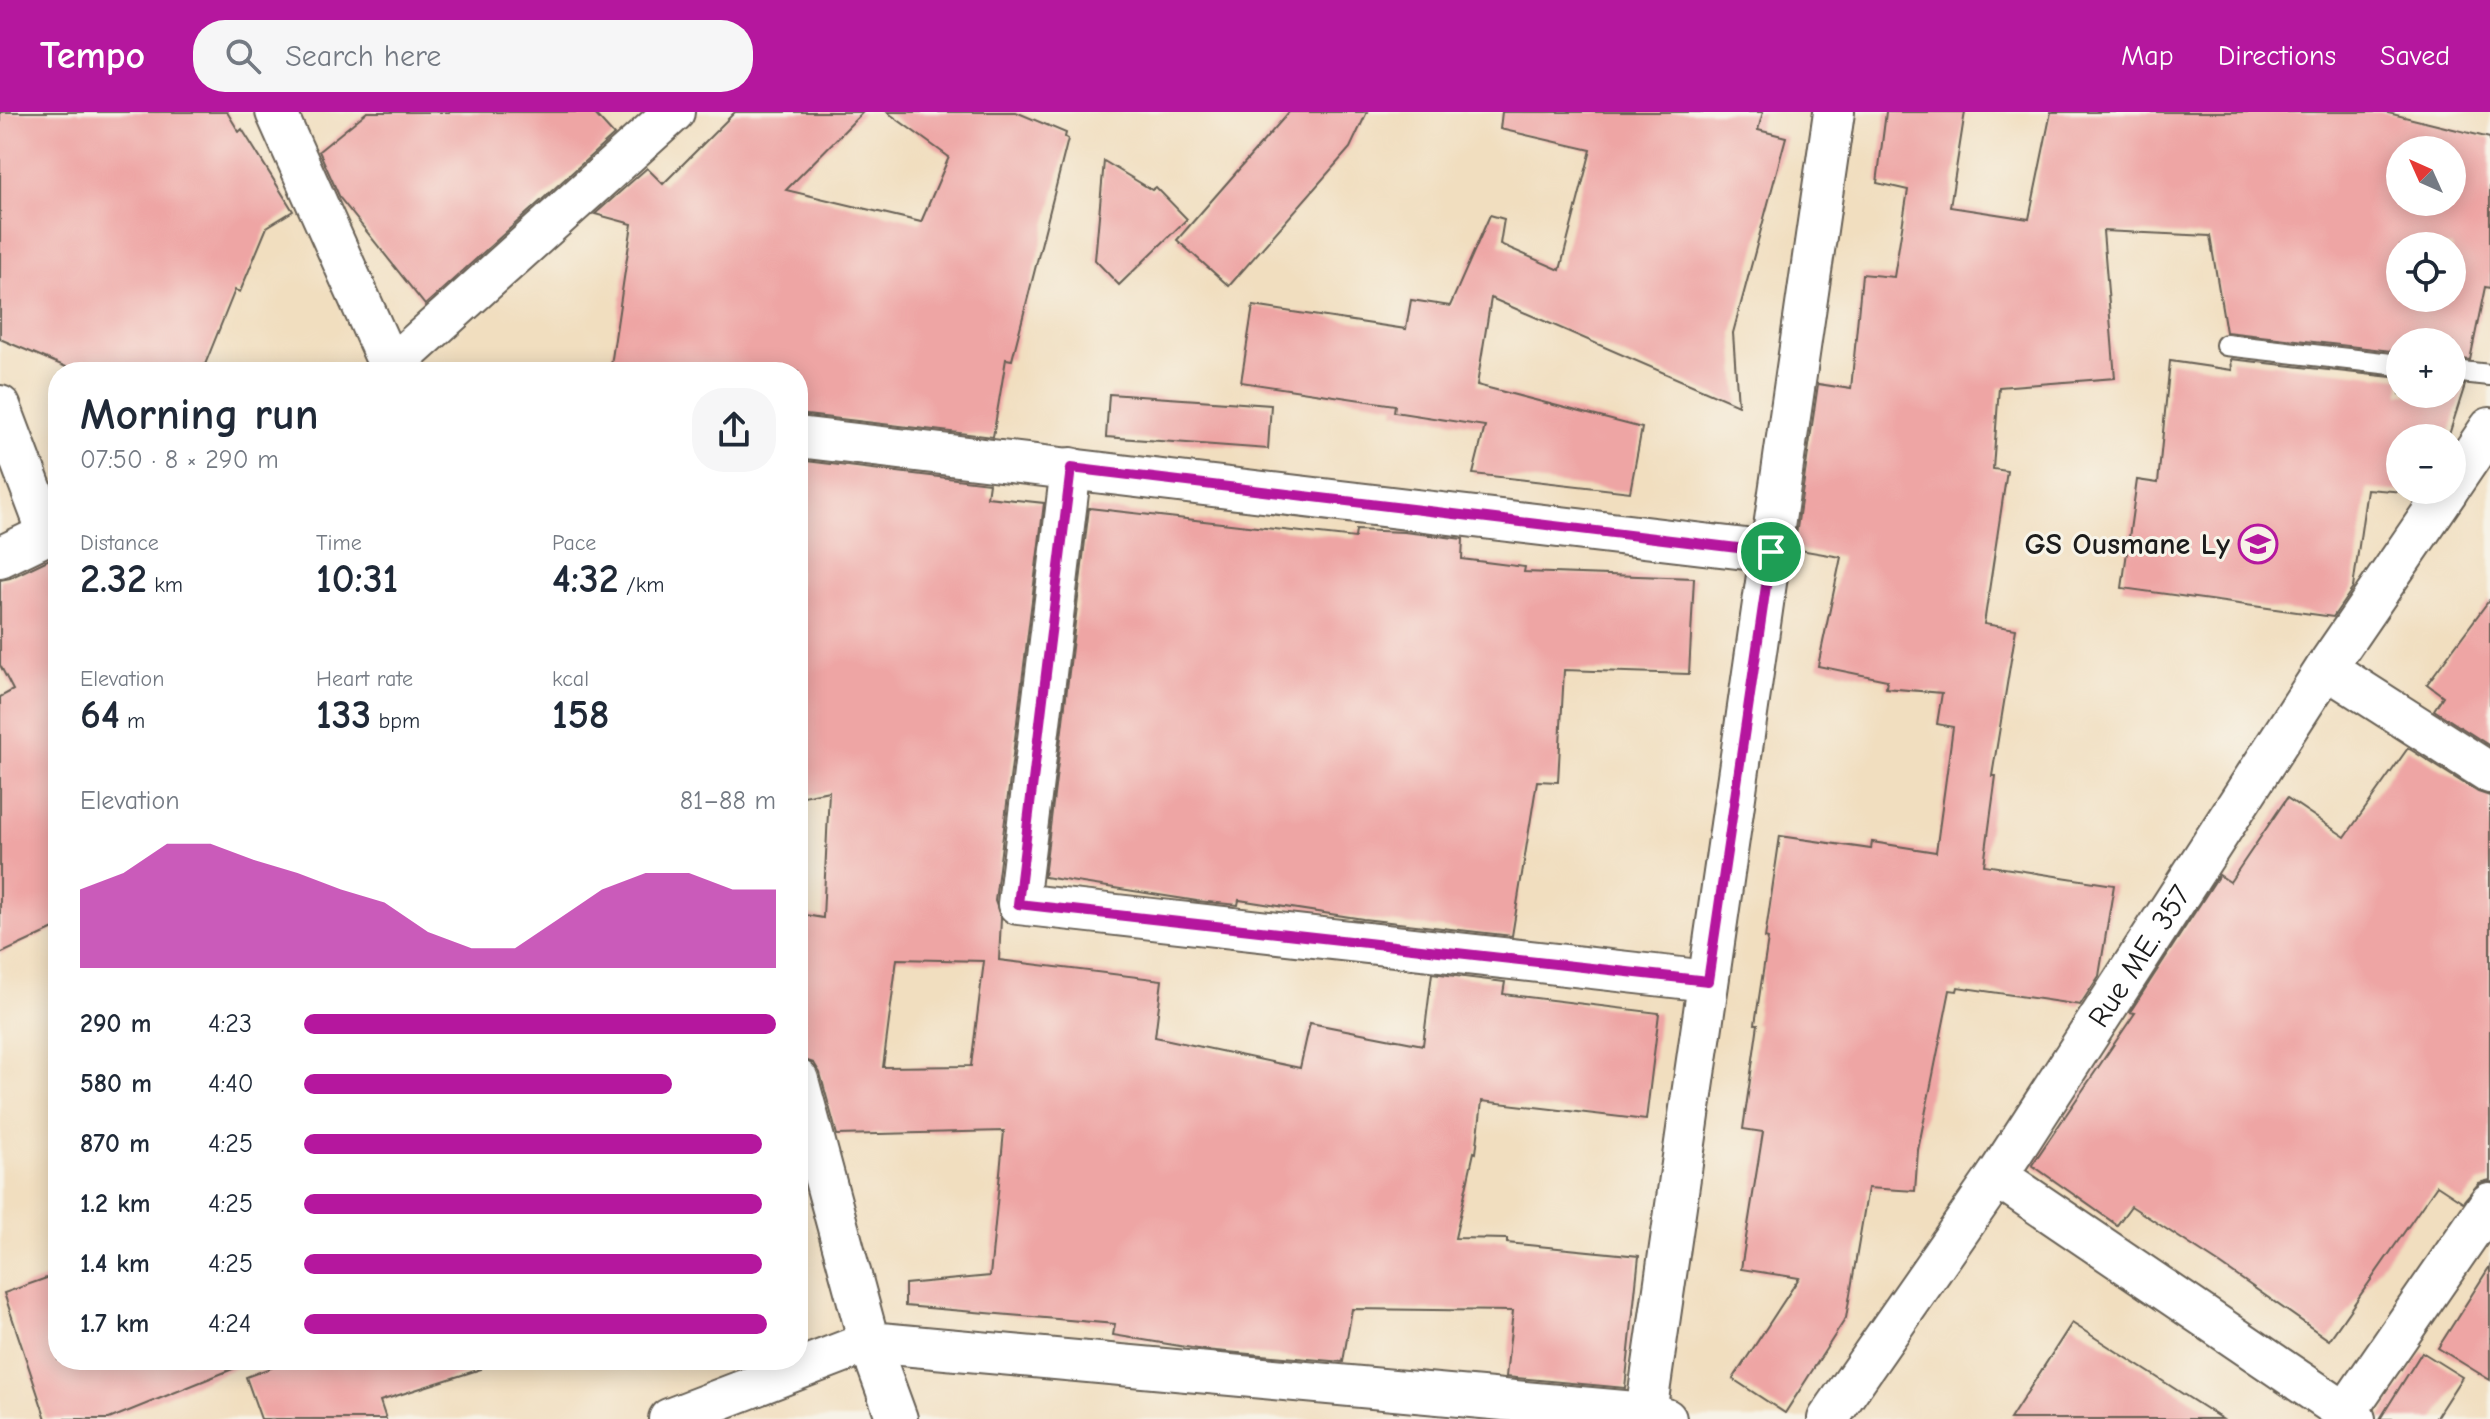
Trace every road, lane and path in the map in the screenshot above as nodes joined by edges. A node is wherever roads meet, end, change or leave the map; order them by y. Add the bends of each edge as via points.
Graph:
1 (276, 112) edge
2 (674, 112) edge
3 (1834, 112) edge
4 (2226, 345) dead end
5 (390, 362) edge
6 (404, 362) edge
7 (2386, 363) edge
8 (2466, 372) edge
9 (2490, 375) edge
10 (0, 406) edge
11 (2490, 428) edge
12 (808, 438) edge
13 (2466, 463) edge
14 (1071, 468) junction
15 (2438, 504) edge
16 (48, 519) edge
17 (48, 533) edge
18 (1771, 552) junction
19 (0, 557) edge
20 (2326, 668) junction
21 (2490, 773) edge
22 (1708, 981) junction
23 (808, 1117) edge
24 (1997, 1176) junction
25 (2490, 1203) edge
26 (869, 1342) junction
27 (808, 1365) edge
28 (796, 1370) edge
29 (1656, 1416) edge
30 (2350, 1416) edge
31 (669, 1419) edge
32 (897, 1419) edge
33 (1828, 1419) edge

1 - 5 street
2 - 6 street
3 - 18 street
4 - 7 lane
8 - 9 lane
10 - 16 street
11 - 13 street
12 - 14 street
14 - 18 street
14 - 22 street via 1018,904
15 - 20 street, Rue ME. 357
17 - 19 street
18 - 22 street
20 - 21 street
20 - 24 street, Rue ME. 357
22 - 29 street
23 - 26 street
24 - 30 street
24 - 33 street, Rue ME. 357
25 - 30 street
26 - 27 street
26 - 29 street
26 - 32 street
28 - 31 street

